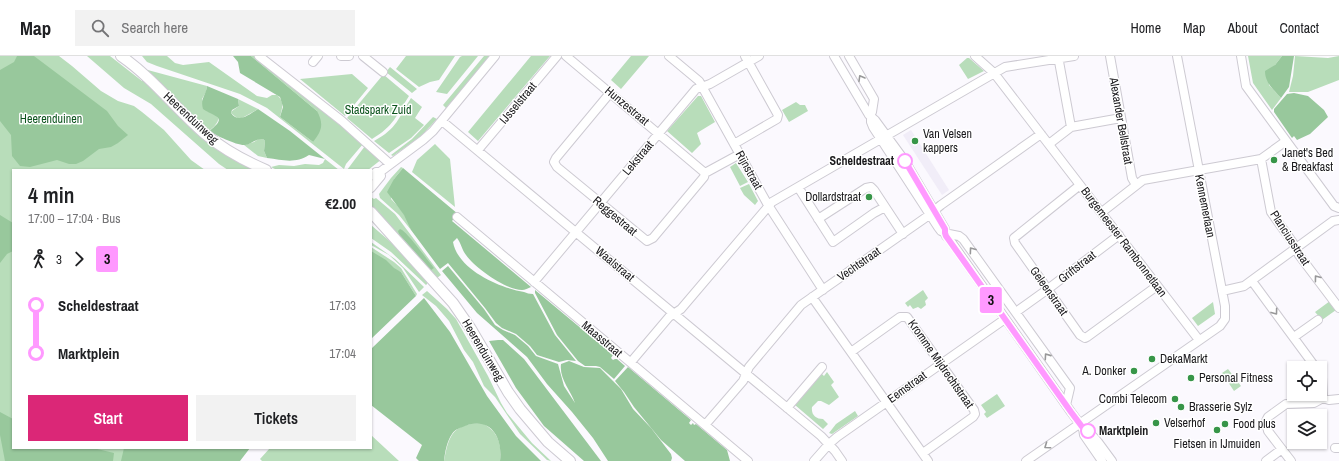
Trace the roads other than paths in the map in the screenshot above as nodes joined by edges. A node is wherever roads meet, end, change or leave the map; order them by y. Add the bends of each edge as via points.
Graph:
1 (121, 56) edge
2 (258, 56) edge
3 (342, 56) edge
4 (349, 56) edge
5 (363, 56) edge
6 (495, 56) edge
7 (557, 56) edge
8 (566, 56) edge
9 (669, 56) edge
10 (759, 56) edge
11 (834, 56) edge
12 (849, 56) edge
13 (975, 56) edge
14 (1074, 56) edge
15 (1110, 56) edge
16 (1177, 56) edge
17 (1241, 56) edge
18 (1059, 57) edge
19 (746, 59) edge
20 (383, 72) dead end
21 (994, 73) junction
22 (702, 87) junction
23 (610, 93) junction
24 (870, 116) junction
25 (1120, 118) junction
26 (442, 121) junction
27 (1072, 127) junction
28 (659, 133) junction
29 (1041, 134) junction
30 (883, 137) junction
31 (1286, 141) junction
32 (734, 144) junction
33 (1049, 144) junction
34 (478, 150) junction
35 (740, 154) junction
36 (1261, 159) junction
37 (390, 164) junction
38 (264, 169) edge
39 (1198, 169) junction
40 (380, 172) junction
41 (705, 173) junction
42 (372, 175) edge
43 (1080, 185) junction
44 (1136, 185) junction
45 (372, 187) edge
46 (798, 187) junction
47 (600, 203) junction
48 (768, 205) junction
49 (885, 207) junction
50 (1338, 208) edge
51 (1102, 212) junction
52 (372, 213) edge
53 (932, 213) junction
54 (457, 217) dead end
55 (818, 219) junction
56 (1338, 220) edge
57 (372, 223) edge
58 (576, 232) junction
59 (903, 234) junction
60 (945, 234) junction
61 (1119, 235) junction
62 (394, 239) junction
63 (1296, 248) junction
64 (1252, 281) junction
65 (534, 282) junction
66 (1157, 286) junction
67 (1048, 289) junction
68 (823, 290) junction
69 (1222, 291) junction
70 (812, 297) junction
71 (1339, 308) edge
72 (1016, 312) junction
73 (675, 314) junction
74 (1005, 319) junction
75 (1318, 320) dead end
76 (1294, 337) junction
77 (1198, 342) junction
78 (851, 352) junction
79 (1311, 361) edge
80 (631, 362) junction
81 (940, 364) junction
82 (822, 367) dead end
83 (746, 374) junction
84 (1327, 399) edge
85 (1339, 399) edge
86 (1318, 401) edge
87 (886, 402) junction
88 (1066, 405) junction
89 (787, 408) junction
90 (705, 425) junction
91 (1081, 426) junction
92 (829, 444) junction
93 (1282, 449) junction
94 (923, 453) junction
95 (570, 461) edge
96 (748, 461) edge
97 (814, 461) edge
98 (842, 461) edge
99 (928, 461) edge
100 (1026, 461) edge
101 (1102, 461) edge
102 (1112, 461) edge
103 (1266, 461) edge
104 (1291, 461) edge

1 - 38 main road, Heerenduinweg via 214,141
2 - 37 street via 342,121
3 - 4 street
5 - 20 street
6 - 26 street
7 - 34 street, IJsselstraat
8 - 23 street, Hunzestraat
9 - 22 street, Rijnstraat via 699,81
10 - 19 street, Lekstraat
11 - 24 street
24 -> 12 street via 874,99
13 - 21 street
14 - 18 street
15 - 25 street, Alexander Bellstraat
16 - 39 street, Kennemerlaan
17 - 31 street via 1246,86
18 - 21 street via 1005,67
18 - 27 street
19 - 22 street, Lekstraat
19 - 32 street via 778,115 777,119
21 - 29 street
21 - 30 street
22 - 28 street, Lekstraat via 696,89
22 - 32 street, Rijnstraat
23 - 28 street, Hunzestraat
23 - 47 street, Reggestraat via 554,162
24 - 30 street via 875,120
25 - 27 street
25 - 44 street, Alexander Bellstraat via 1132,178
26 - 34 street, Waalstraat
26 - 37 street via 424,140
27 - 33 street
28 - 41 street, Hunzestraat
28 - 47 street, Lekstraat
29 - 33 street, Burgemeester Rambonnetlaan
29 - 53 street, Vechtstraat
30 - 46 street
30 - 53 street via 905,161
31 - 36 street
31 - 50 street
32 - 35 street, Rijnstraat
33 - 43 street, Burgemeester Rambonnetlaan
34 - 58 street, Waalstraat
35 - 41 street, Reggestraat
35 - 48 street, Rijnstraat
36 - 39 street
36 - 63 street, Planciusstraat via 1271,212
37 - 40 street
39 - 44 street via 1143,180
39 - 69 street, Kennemerlaan
40 - 42 street
40 - 45 street
41 - 47 street, Reggestraat via 649,241 644,240
43 - 51 street, Burgemeester Rambonnetlaan
43 - 67 street, Geleenstraat via 1014,238
44 - 51 street
46 - 48 street
46 - 55 street
47 - 58 street, Lekstraat
48 - 68 street, Rijnstraat
48 - 73 street via 682,309
49 - 55 street via 873,188 868,187
49 - 55 street via 833,242
49 - 59 street
51 - 61 street, Burgemeester Rambonnetlaan
52 - 62 main road, Heerenduinweg
53 - 59 street, Vechtstraat
53 - 60 street
54 - 65 street, Maasstraat
56 - 63 street
57 - 62 main road, Heerenduinweg
58 - 65 street, Lekstraat
58 - 73 street, Waalstraat
59 - 68 street, Vechtstraat
72 -> 60 street via 964,238
60 - 74 street
61 - 66 street, Burgemeester Rambonnetlaan
61 - 67 street, Griftstraat
62 - 95 main road, Heerenduinweg via 453,303 520,409 548,442
63 - 64 street
71 -> 63 street, Planciusstraat
64 - 69 street via 1241,288
64 -> 76 street
65 - 80 street, Maasstraat
66 - 67 street, Geleenstraat via 1084,338
66 - 77 street, Burgemeester Rambonnetlaan
67 - 72 street, Griftstraat
68 - 70 street, Vechtstraat
69 - 77 street, Kennemerlaan via 1225,319 1220,326
70 - 78 street
70 - 83 street, Vechtstraat via 801,305 749,367
88 -> 72 street via 1070,388
73 - 80 street via 668,318
73 - 83 street, Waalstraat
74 - 81 street, Eemstraat
74 - 88 street
75 - 76 street
76 - 79 street
77 - 91 street
78 - 81 street, Kromme Mijdrechtstraat via 905,316 909,318
78 - 87 street
80 - 90 street, Maasstraat
81 - 87 street, Eemstraat
81 - 94 street, Kromme Mijdrechtstraat via 975,414
82 - 89 street
83 - 89 street, Waalstraat
83 - 90 street, Vechtstraat via 743,381
84 - 85 street
86 - 93 street via 1286,404 1268,417 1268,431
87 - 92 street, Eemstraat
87 - 94 street
88 - 91 street
89 - 92 street, Waalstraat
90 - 96 street, Maasstraat
91 -> 100 street
91 - 101 street via 1084,435
91 - 102 street via 1093,436
92 - 97 street, Eemstraat
92 - 98 street, Waalstraat
93 - 103 street
93 - 104 street
94 - 99 street

